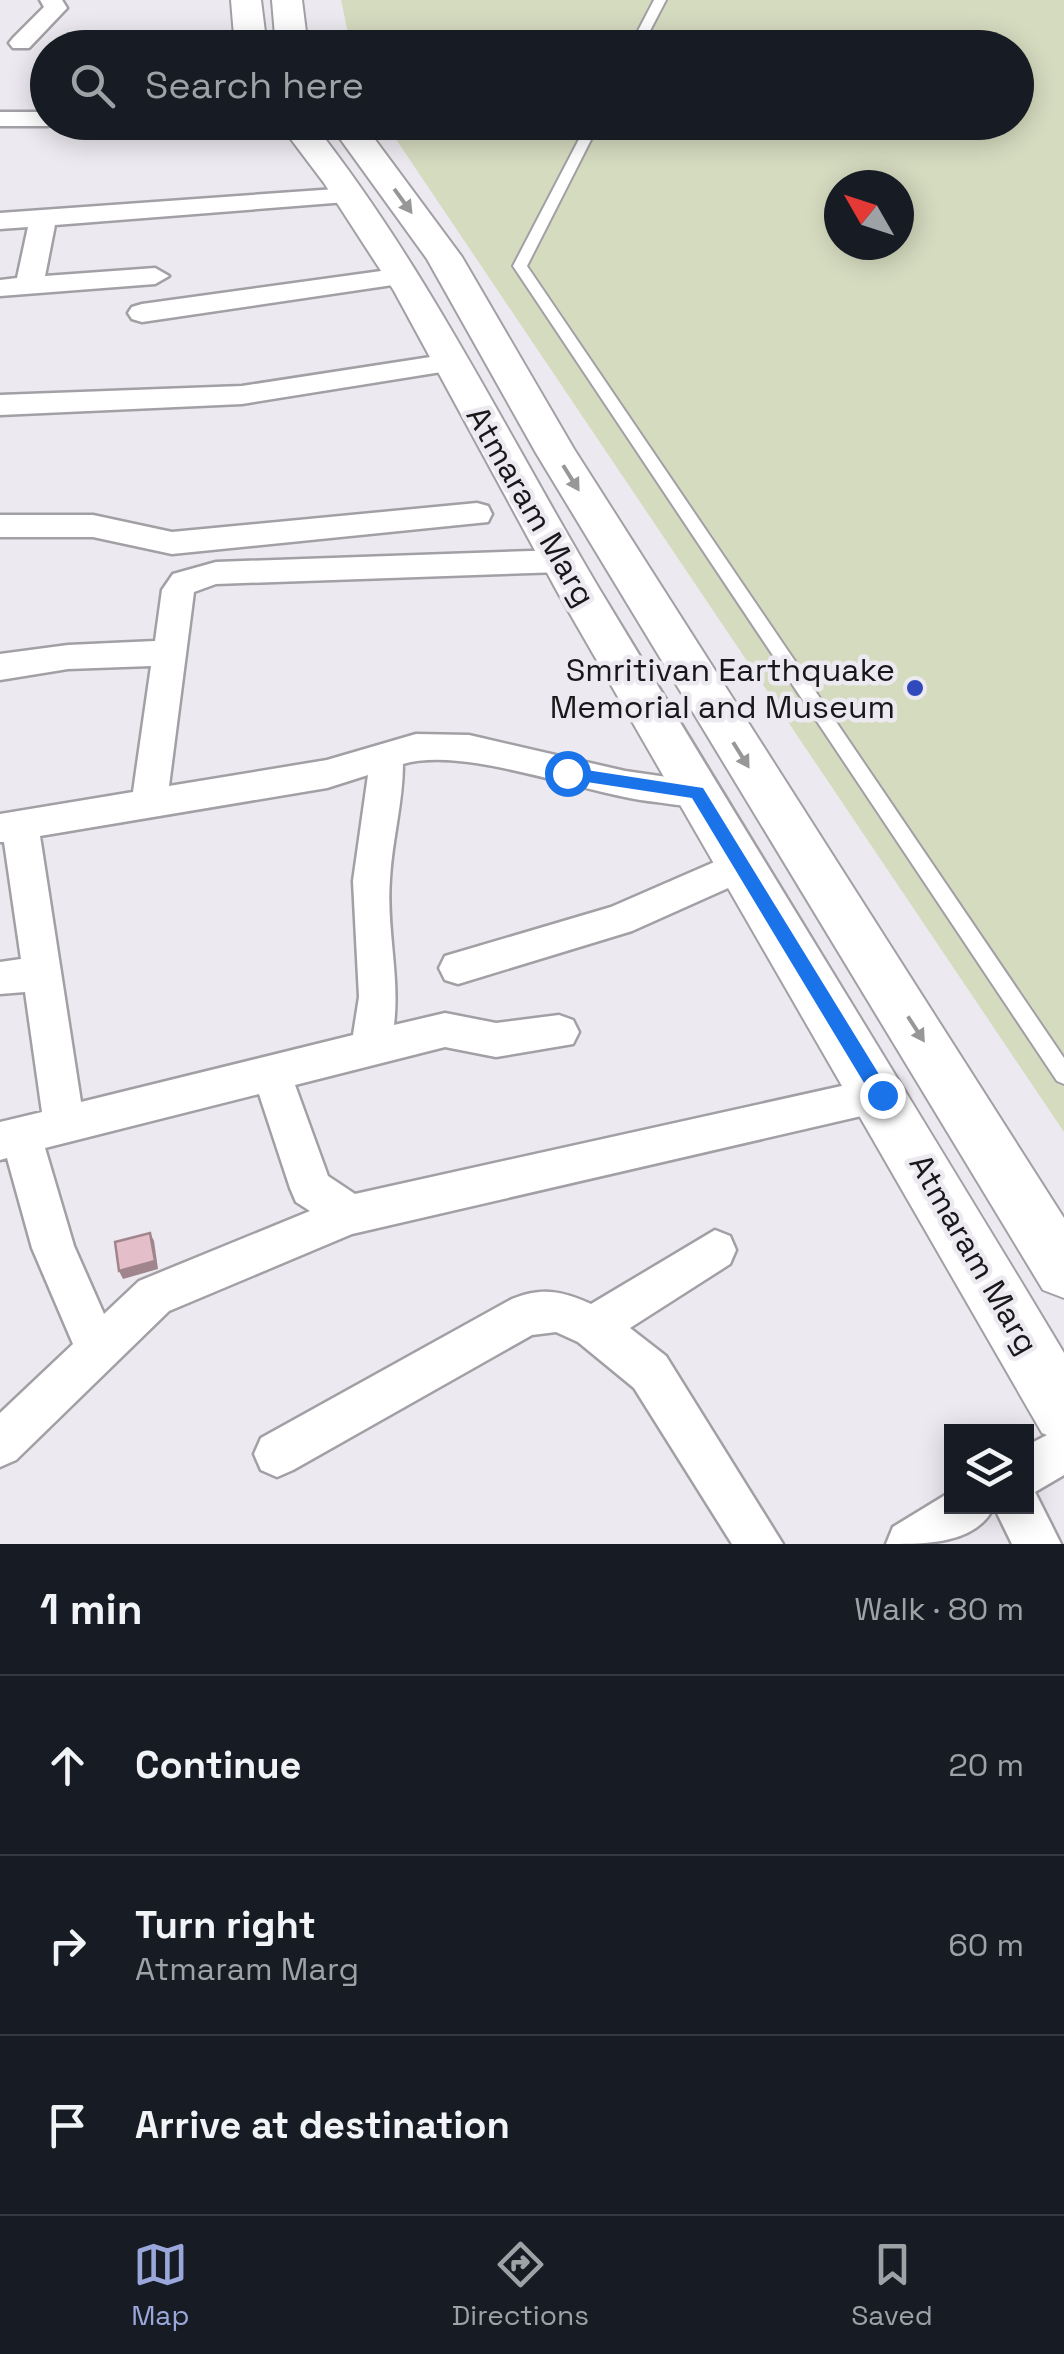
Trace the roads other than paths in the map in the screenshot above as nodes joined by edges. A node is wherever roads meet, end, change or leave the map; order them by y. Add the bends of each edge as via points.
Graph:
1 (51, 0) edge
2 (246, 0) edge
3 (287, 0) edge
4 (660, 0) edge
5 (249, 30) edge
6 (290, 30) edge
7 (644, 30) edge
8 (11, 41) edge
9 (0, 119) edge
10 (30, 119) edge
11 (308, 140) edge
12 (357, 140) edge
13 (585, 140) edge
14 (350, 196) junction
15 (43, 218) junction
16 (0, 221) edge
17 (155, 276) dead end
18 (404, 276) junction
19 (29, 286) junction
20 (0, 288) edge
21 (142, 313) dead end
22 (450, 363) junction
23 (0, 405) edge
24 (477, 514) dead end
25 (0, 526) edge
26 (562, 561) junction
27 (168, 653) junction
28 (0, 667) edge
29 (386, 756) junction
30 (697, 792) junction
31 (149, 802) junction
32 (10, 827) edge
33 (742, 865) junction
34 (458, 968) dead end
35 (44, 973) junction
36 (0, 978) edge
37 (559, 1032) dead end
38 (371, 1049) junction
39 (271, 1074) junction
40 (1064, 1075) edge
41 (882, 1095) junction
42 (64, 1123) junction
43 (11, 1139) edge
44 (350, 1215) junction
45 (716, 1250) dead end
46 (1064, 1270) edge
47 (593, 1327) junction
48 (97, 1348) junction
49 (1064, 1411) edge
50 (0, 1444) edge
51 (1064, 1449) edge
52 (277, 1454) dead end
53 (1034, 1467) edge
54 (958, 1514) edge
55 (1021, 1514) edge
56 (758, 1544) edge
57 (910, 1544) edge
58 (1037, 1544) edge

1 - 8 street via 56,8
2 - 5 main road
3 - 6 main road
4 - 7 lane
9 - 10 street
11 - 14 main road, Atmaram Marg
12 -> 46 main road, Atmaram Marg via 444,257 566,470
13 - 40 lane via 520,266
14 - 15 street
14 - 18 main road, Atmaram Marg
15 - 16 street
15 - 19 street
17 - 19 street
18 - 21 street
18 - 22 main road, Atmaram Marg
19 - 20 street
22 - 23 street via 260,393
22 - 26 main road, Atmaram Marg
24 - 25 street via 172,543 93,526
26 - 27 street via 200,575 178,590
26 - 30 main road, Atmaram Marg
27 - 28 street
27 - 31 street
29 - 30 street via 444,746 625,785
29 - 31 street via 238,792
29 - 38 street via 372,881 378,997
30 - 33 main road, Atmaram Marg
31 - 32 street
32 - 35 street
33 - 34 street via 619,920
33 - 41 main road, Atmaram Marg
35 - 36 street
35 - 42 street
37 - 38 street via 496,1040 445,1030
38 - 39 street
39 - 42 street
39 - 44 street via 311,1188
41 - 44 street
41 - 49 main road, Atmaram Marg
42 - 43 street
43 - 48 street
44 - 48 street via 154,1296
45 - 47 street
47 - 52 street via 558,1311 527,1314
47 - 56 street via 650,1372
48 - 50 street
51 - 53 street
54 - 57 street
55 - 58 street

